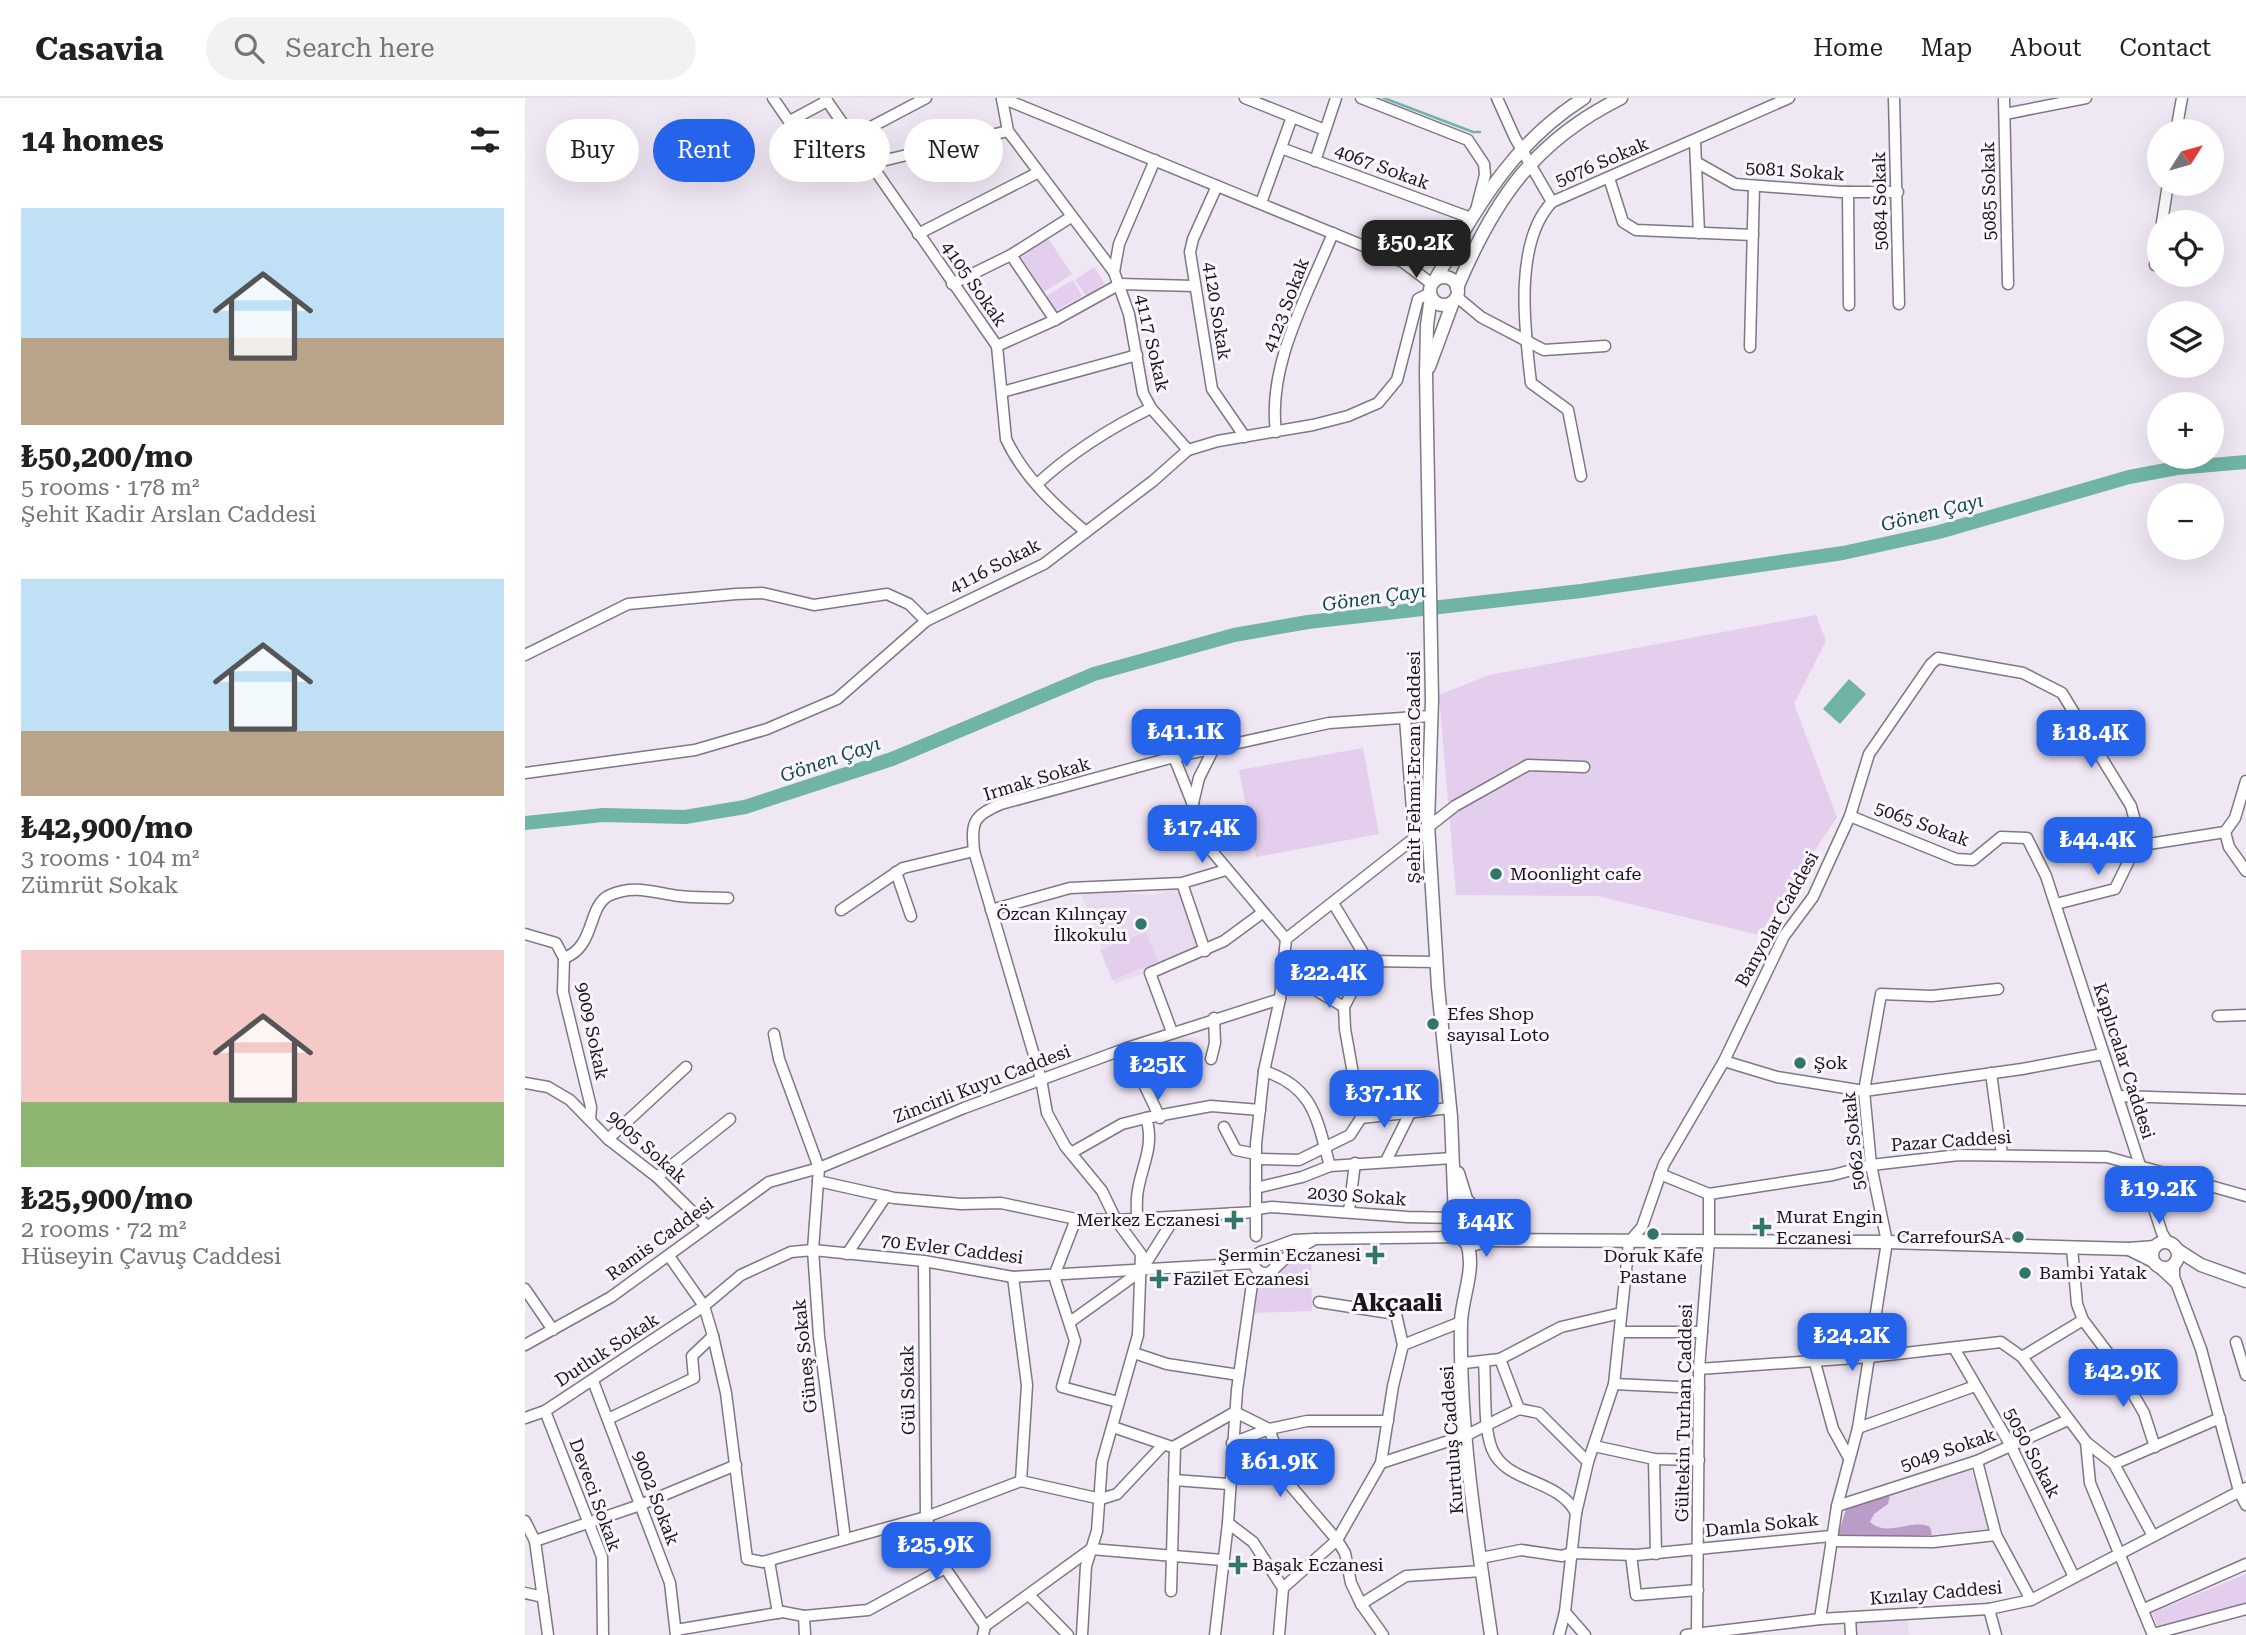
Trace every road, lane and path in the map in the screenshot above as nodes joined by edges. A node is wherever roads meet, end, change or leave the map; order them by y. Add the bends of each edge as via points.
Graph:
1 (773, 98) edge
2 (1002, 98) edge
3 (1245, 98) edge
4 (1336, 98) edge
5 (1361, 98) edge
6 (1497, 98) edge
7 (1584, 98) edge
8 (1621, 98) edge
9 (1789, 98) edge
10 (1894, 98) edge
11 (2004, 98) edge
12 (2087, 98) edge
13 (2182, 98) edge
14 (826, 99) edge
15 (920, 100) edge
16 (2005, 114) junction
17 (1292, 117) junction
18 (789, 119) edge
19 (793, 119) edge
20 (840, 119) edge
21 (885, 119) edge
22 (2178, 119) edge
23 (1325, 130) junction
24 (1008, 131) junction
25 (1695, 141) junction
26 (1281, 148) junction
27 (1522, 148) junction
28 (890, 159) edge
29 (1154, 160) junction
30 (1315, 161) junction
31 (1529, 162) junction
32 (1696, 162) junction
33 (1037, 173) junction
34 (1609, 178) junction
35 (882, 182) edge
36 (1217, 186) junction
37 (1755, 186) junction
38 (1848, 192) junction
39 (1898, 192) junction
40 (1552, 202) junction
41 (1261, 204) junction
42 (1474, 213) junction
43 (1071, 217) junction
44 (1333, 233) junction
45 (1699, 233) junction
46 (918, 234) junction
47 (1753, 235) junction
48 (1011, 255) junction
49 (1114, 272) junction
50 (952, 284) junction
51 (1120, 284) junction
52 (2008, 284) dead end
53 (1194, 286) junction
54 (1432, 289) junction
55 (1456, 295) junction
56 (1899, 304) dead end
57 (1849, 305) dead end
58 (1055, 320) junction
59 (1526, 342) junction
60 (996, 346) junction
61 (1605, 346) dead end
62 (1750, 348) dead end
63 (1137, 355) junction
64 (1426, 374) junction
65 (1002, 392) junction
66 (1150, 408) junction
67 (1276, 432) junction
68 (1245, 437) junction
69 (1188, 450) junction
70 (1581, 476) dead end
71 (1037, 485) junction
72 (1086, 532) junction
73 (926, 621) junction
74 (525, 654) edge
75 (1431, 716) junction
76 (1405, 718) junction
77 (1214, 748) junction
78 (1174, 757) junction
79 (1584, 766) dead end
80 (525, 773) edge
81 (2246, 781) edge
82 (1193, 803) junction
83 (1850, 816) junction
84 (1428, 824) junction
85 (2225, 831) junction
86 (1414, 836) junction
87 (2136, 846) junction
88 (974, 851) junction
89 (1226, 870) junction
90 (2246, 871) edge
91 (896, 872) junction
92 (1182, 883) junction
93 (728, 898) dead end
94 (1333, 904) junction
95 (2056, 904) junction
96 (841, 910) dead end
97 (992, 910) junction
98 (1262, 913) junction
99 (911, 916) dead end
100 (525, 933) edge
101 (1286, 939) junction
102 (1205, 951) junction
103 (564, 958) junction
104 (1368, 961) junction
105 (1437, 962) junction
106 (1281, 984) junction
107 (1998, 989) dead end
108 (1280, 999) junction
109 (1344, 1007) junction
110 (2246, 1015) edge
111 (2218, 1016) dead end
112 (1214, 1018) junction
113 (1172, 1032) junction
114 (774, 1034) dead end
115 (1127, 1048) junction
116 (2103, 1054) junction
117 (1211, 1059) dead end
118 (1724, 1061) junction
119 (685, 1067) dead end
120 (1264, 1071) junction
121 (1991, 1073) junction
122 (1041, 1079) junction
123 (525, 1083) edge
124 (1864, 1091) junction
125 (2118, 1096) junction
126 (2246, 1100) edge
127 (1450, 1108) junction
128 (1260, 1110) junction
129 (1410, 1113) junction
130 (1146, 1118) junction
131 (1160, 1118) junction
132 (1361, 1118) junction
133 (730, 1119) dead end
134 (590, 1120) junction
135 (1224, 1127) dead end
136 (608, 1139) junction
137 (1324, 1147) junction
138 (1071, 1153) junction
139 (2001, 1154) junction
140 (1256, 1157) junction
141 (1453, 1158) junction
142 (1386, 1161) junction
143 (1355, 1163) junction
144 (1871, 1165) junction
145 (2141, 1165) junction
146 (1330, 1166) junction
147 (819, 1168) junction
148 (1660, 1174) junction
149 (657, 1177) junction
150 (818, 1181) junction
151 (1256, 1188) junction
152 (1709, 1194) junction
153 (886, 1196) junction
154 (2246, 1196) edge
155 (1256, 1211) junction
156 (1349, 1211) junction
157 (1175, 1217) junction
158 (1137, 1218) junction
159 (1455, 1218) junction
160 (1076, 1219) junction
161 (1116, 1220) junction
162 (1485, 1223) junction
163 (707, 1226) junction
164 (1462, 1237) junction
165 (1315, 1239) junction
166 (1484, 1240) junction
167 (1517, 1241) junction
168 (1709, 1241) junction
169 (1629, 1242) junction
170 (1887, 1242) junction
171 (2164, 1246) junction
172 (2071, 1248) junction
173 (2129, 1249) junction
174 (813, 1250) junction
175 (847, 1254) junction
176 (669, 1256) junction
177 (1258, 1258) junction
178 (924, 1261) junction
179 (2162, 1265) junction
180 (1141, 1270) junction
181 (2213, 1270) junction
182 (1270, 1271) junction
183 (1053, 1276) junction
184 (1013, 1277) junction
185 (2246, 1282) edge
186 (1252, 1284) junction
187 (525, 1289) edge
188 (1319, 1302) dead end
189 (704, 1306) junction
190 (1622, 1313) junction
191 (2083, 1320) junction
192 (1070, 1322) junction
193 (1461, 1322) junction
194 (553, 1331) junction
195 (1621, 1332) junction
196 (1702, 1332) junction
197 (713, 1336) junction
198 (2241, 1344) edge
199 (525, 1345) edge
200 (1403, 1345) junction
201 (1954, 1348) junction
202 (1134, 1353) junction
203 (1870, 1357) junction
204 (2022, 1357) junction
205 (1500, 1359) junction
206 (1814, 1359) junction
207 (1485, 1362) junction
208 (1464, 1363) junction
209 (1699, 1370) junction
210 (1239, 1375) junction
211 (2246, 1376) edge
212 (593, 1381) junction
213 (1614, 1384) junction
214 (1975, 1386) junction
215 (1699, 1388) junction
216 (1118, 1402) junction
217 (1519, 1409) junction
218 (545, 1411) junction
219 (1235, 1412) junction
220 (525, 1418) edge
221 (2220, 1418) junction
222 (608, 1419) junction
223 (2068, 1420) junction
224 (1388, 1421) junction
225 (1488, 1422) junction
226 (1113, 1427) junction
227 (1859, 1428) junction
228 (1269, 1429) junction
229 (1467, 1435) junction
230 (2086, 1442) junction
231 (1232, 1443) junction
232 (1163, 1446) junction
233 (1175, 1446) junction
234 (1594, 1446) junction
235 (2011, 1446) junction
236 (2155, 1447) junction
237 (1849, 1458) junction
238 (1654, 1459) junction
239 (1699, 1460) junction
240 (1977, 1461) junction
241 (1588, 1462) junction
242 (1381, 1463) junction
243 (2114, 1464) junction
244 (736, 1465) junction
245 (1174, 1480) junction
246 (1021, 1481) junction
247 (1228, 1484) junction
248 (2243, 1489) edge
249 (1101, 1499) junction
250 (2246, 1504) edge
251 (641, 1505) junction
252 (1837, 1506) junction
253 (1576, 1513) junction
254 (926, 1517) junction
255 (525, 1521) edge
256 (1228, 1522) junction
257 (587, 1524) junction
258 (1996, 1535) junction
259 (2153, 1536) junction
260 (1831, 1538) junction
261 (845, 1539) junction
262 (1337, 1540) junction
263 (535, 1541) junction
264 (1091, 1549) junction
265 (1699, 1550) junction
266 (1571, 1553) junction
267 (1656, 1554) junction
268 (2119, 1554) junction
269 (1631, 1555) junction
270 (1172, 1556) junction
271 (1222, 1560) junction
272 (769, 1561) junction
273 (2246, 1564) edge
274 (1481, 1565) junction
275 (945, 1568) junction
276 (2074, 1577) junction
277 (1283, 1588) junction
278 (1698, 1590) junction
279 (1171, 1591) dead end
280 (525, 1593) edge
281 (1029, 1595) junction
282 (543, 1597) junction
283 (2031, 1600) junction
284 (1361, 1604) junction
285 (1989, 1609) junction
286 (2144, 1609) junction
287 (2244, 1610) edge
288 (1565, 1612) junction
289 (778, 1613) junction
290 (804, 1616) junction
291 (1850, 1618) junction
292 (1820, 1619) junction
293 (2246, 1623) edge
294 (716, 1629) edge
295 (984, 1631) edge
296 (676, 1632) edge
297 (1691, 1634) edge
298 (548, 1635) edge
299 (603, 1635) edge
300 (805, 1635) edge
301 (1068, 1635) edge
302 (1082, 1635) edge
303 (1215, 1635) edge
304 (1279, 1635) edge
305 (1384, 1635) edge
306 (1491, 1635) edge
307 (1559, 1635) edge
308 (1585, 1635) edge
309 (1851, 1635) edge
310 (1996, 1635) edge
311 (2153, 1635) edge

1 - 18 street
2 - 24 street, 4117 Sokak
2 - 29 street
3 - 17 street
4 - 23 street
5 - 42 street via 1468,140 1484,164 1485,175
6 - 27 street
7 - 27 main road
8 - 31 main road, Şehit Fehmi Ercan Caddesi via 1569,127
9 - 25 street, 5076 Sokak
10 - 39 street, 5084 Sokak
11 - 16 street, 5085 Sokak
12 - 16 street
13 - 22 street
14 - 19 street
14 - 20 street, 4105 Sokak
15 - 21 street
16 - 52 street, 5085 Sokak
17 - 23 street
17 - 26 street
23 - 30 street
24 - 28 street
24 - 33 street, 4117 Sokak
25 - 32 street
25 - 34 street, 5076 Sokak
26 - 30 street, 4067 Sokak
26 - 41 street
27 - 31 street
27 - 42 main road
29 - 36 street
29 - 49 street via 1119,244
30 - 42 street, 4067 Sokak
31 - 40 street
31 - 55 main road, Şehit Fehmi Ercan Caddesi via 1499,203
32 - 37 street, 5081 Sokak via 1735,184
32 - 45 street
33 - 43 street, 4117 Sokak
33 - 46 street
34 - 40 street, 5076 Sokak
34 - 45 street via 1623,222 1629,227
35 - 46 street, 4105 Sokak
36 - 41 street
36 - 53 street, 4120 Sokak via 1190,252
37 - 38 street, 5081 Sokak
37 - 47 street
38 - 39 street, 5081 Sokak
38 - 57 street
39 - 56 street, 5084 Sokak
40 - 59 street, 5076 Sokak via 1539,221 1530,253 1523,306
41 - 44 street
42 - 54 main road
43 - 48 street
43 - 49 street, 4117 Sokak
44 - 54 street via 1403,262
44 - 67 street, 4123 Sokak via 1285,353 1274,412
45 - 47 street
46 - 50 street, 4105 Sokak
47 - 62 street
48 - 50 street
48 - 58 street
49 - 51 street, 4117 Sokak
50 - 60 street, 4105 Sokak
51 - 53 street
51 - 58 street
51 - 63 street, 4117 Sokak
53 - 68 street, 4120 Sokak via 1212,389
54 - 55 main road via 1442,305
54 - 55 main road via 1448,278
54 - 64 main road, Şehit Fehmi Ercan Caddesi
54 - 67 street, 4116 Sokak via 1418,299 1403,362 1388,393 1348,416
55 - 59 street via 1481,317
55 - 64 main road, Şehit Fehmi Ercan Caddesi
58 - 60 street
59 - 61 street via 1544,350
59 - 70 street, 5076 Sokak via 1531,383 1568,410
60 - 65 street, 4105 Sokak
63 - 65 street
63 - 66 street, 4117 Sokak
64 - 75 main road, Şehit Fehmi Ercan Caddesi
65 - 71 street, 4105 Sokak via 1006,439
66 - 69 street, 4117 Sokak
66 - 71 street via 1066,457
67 - 68 street, 4116 Sokak
68 - 69 street, 4116 Sokak
69 - 72 street, 4116 Sokak
71 - 72 street, 4105 Sokak
72 - 73 street, 4116 Sokak via 1044,564
73 - 74 street via 909,604 887,594 814,605 763,593 736,594 628,604
73 - 80 street, 4116 Sokak via 837,699 768,729 695,750
75 - 76 street, Irmak Sokak
75 - 84 main road, Şehit Fehmi Ercan Caddesi
76 - 77 street, Irmak Sokak via 1329,723
76 - 86 street
77 - 78 street, Irmak Sokak
77 - 82 street
78 - 82 street
78 - 88 street, Irmak Sokak via 988,810 972,828
79 - 84 street via 1528,765
81 - 85 street via 2235,818
82 - 89 street via 1211,850
83 - 87 street, Banyolar Caddesi via 1869,754 1938,659 2022,673 2062,693 2131,806
83 - 95 street, 5065 Sokak via 1956,859 1973,860 2001,837 2027,838
83 - 118 street, Banyolar Caddesi via 1813,897 1784,936
84 - 86 street
84 - 105 main road, Şehit Fehmi Ercan Caddesi
85 - 87 street
85 - 90 street via 2229,847
86 - 94 street
87 - 95 street via 2115,889
88 - 91 street
88 - 97 street, Irmak Sokak
89 - 92 street
89 - 98 street
91 - 96 street
91 - 99 street
92 - 97 street via 1070,888
92 - 102 street
93 - 103 street via 674,895 646,888 609,895 582,946
94 - 101 street
94 - 104 street
95 - 116 street, Kaplıcalar Caddesi
97 - 122 street, Irmak Sokak
98 - 101 street
98 - 102 street
100 - 103 street via 556,943
101 - 106 street
102 - 113 street via 1150,973
103 - 134 street, 9009 Sokak via 563,992 591,1107
104 - 105 street
104 - 109 street
105 - 127 main road, Şehit Fehmi Ercan Caddesi
106 - 108 street
106 - 109 street via 1312,988
107 - 124 street, 5062 Sokak via 1932,996 1881,994
108 - 112 street, Zincirli Kuyu Caddesi
108 - 120 street
109 - 132 street
110 - 111 street
112 - 113 street, Zincirli Kuyu Caddesi
112 - 117 street via 1216,1043
113 - 115 street, Zincirli Kuyu Caddesi
114 - 147 street
115 - 122 street, Zincirli Kuyu Caddesi
115 - 131 street
116 - 121 street
116 - 125 street, Kaplıcalar Caddesi
118 - 124 street via 1777,1077
118 - 148 street, Banyolar Caddesi
119 - 136 street
120 - 128 street
120 - 137 street via 1285,1079 1307,1097
121 - 124 street
121 - 139 street
122 - 138 street, Irmak Sokak via 1048,1113
122 - 147 street, Zincirli Kuyu Caddesi
123 - 134 street, 9005 Sokak via 557,1090
124 - 144 street, 5062 Sokak
125 - 126 street
125 - 145 street, Kaplıcalar Caddesi
127 - 129 street
127 - 141 main road, Şehit Fehmi Ercan Caddesi
128 - 131 street via 1211,1106
128 - 140 street
129 - 132 street
129 - 142 street
130 - 131 street
130 - 138 street via 1122,1124
130 - 158 street via 1146,1167 1138,1188
132 - 137 street via 1350,1135
133 - 149 street
134 - 136 street, 9005 Sokak
135 - 140 street via 1236,1150
136 - 149 street, 9005 Sokak
137 - 140 street via 1299,1160
137 - 146 street
138 - 161 street, Irmak Sokak via 1102,1191
139 - 144 street, Pazar Caddesi via 1959,1154
139 - 145 street, Pazar Caddesi via 2107,1157
140 - 151 street
141 - 142 street
141 - 159 main road, Şehit Fehmi Ercan Caddesi
141 - 162 main road, Şehit Fehmi Ercan Caddesi via 1466,1199
142 - 143 street
143 - 146 street
143 - 156 street
144 - 152 street, Pazar Caddesi
144 - 170 street, 5062 Sokak
145 - 154 street, Pazar Caddesi
145 - 171 street, Kaplıcalar Caddesi
146 - 151 street
147 - 150 street, Güneş Sokak
147 - 163 street, Ramis Caddesi via 769,1182
148 - 152 street
148 - 169 street, Banyolar Caddesi via 1642,1227
149 - 163 street, 9005 Sokak
150 - 153 street, 2030 Sokak
150 - 174 street, Güneş Sokak
151 - 155 street
152 - 168 street, Gültekin Turhan Caddesi
153 - 160 street, 2030 Sokak via 1001,1203
153 - 175 street
155 - 156 street, 2030 Sokak
155 - 157 street, 2030 Sokak
155 - 177 street
156 - 159 street, 2030 Sokak
157 - 158 street, 2030 Sokak
157 - 180 street
158 - 161 street, 2030 Sokak
159 - 164 main road, Şehit Fehmi Ercan Caddesi
160 - 161 street, 2030 Sokak
160 - 183 street
161 - 180 street, Irmak Sokak via 1141,1254
162 - 164 main road via 1467,1217 1461,1224
162 - 166 main road
162 - 167 main road
163 - 176 street, Ramis Caddesi
164 - 165 street, 70 Evler Caddesi
164 - 166 main road via 1475,1245
164 - 193 main road, Kurtuluş Caddesi via 1470,1265
165 - 177 street, 70 Evler Caddesi via 1294,1240
165 - 182 street
166 - 167 main road
167 - 169 main road
168 - 169 main road
168 - 170 main road
168 - 196 street, Gültekin Turhan Caddesi
169 - 190 street
170 - 172 main road
170 - 203 street
171 - 173 main road
171 - 179 main road
171 - 179 main road via 2178,1260
171 - 181 main road
172 - 173 main road
172 - 191 street
173 - 179 main road
174 - 175 street, 70 Evler Caddesi
174 - 189 street, 70 Evler Caddesi via 790,1252 741,1275
174 - 261 street, Güneş Sokak via 819,1336
175 - 178 street, 70 Evler Caddesi
176 - 189 street
176 - 194 street, Ramis Caddesi
177 - 180 street, 70 Evler Caddesi
177 - 182 street
177 - 182 street via 1275,1256
177 - 186 street
178 - 184 street, 70 Evler Caddesi
178 - 254 street, Gül Sokak
179 - 181 main road
179 - 221 street via 2178,1285
180 - 183 street, 70 Evler Caddesi
180 - 192 street
180 - 202 street
181 - 185 main road
182 - 186 street
183 - 184 street, 70 Evler Caddesi
183 - 192 street
184 - 246 street via 1027,1385
186 - 210 street
187 - 194 street
188 - 200 street via 1396,1314
189 - 197 street
189 - 212 street, Dutluk Sokak
190 - 195 street
190 - 205 street via 1561,1327
191 - 204 street
191 - 236 street via 2144,1413
192 - 216 street via 1075,1341 1062,1387
193 - 200 street
193 - 208 main road, Kurtuluş Caddesi
194 - 199 street, Ramis Caddesi
195 - 196 street
195 - 213 street
196 - 209 street, Gültekin Turhan Caddesi
197 - 222 street via 692,1356 694,1378
197 - 244 street
198 - 211 street
200 - 224 street
201 - 203 street
201 - 204 street via 2001,1342
201 - 214 street, 5050 Sokak
202 - 210 street via 1167,1364
202 - 216 street
203 - 206 street
203 - 227 street
204 - 223 street
205 - 207 street
205 - 217 street
206 - 209 street
206 - 237 street via 1833,1429
207 - 208 street
207 - 225 street
208 - 229 main road, Kurtuluş Caddesi
209 - 215 street, Gültekin Turhan Caddesi
210 - 219 street
212 - 218 street, Dutluk Sokak
212 - 222 street, 9002 Sokak
213 - 215 street
213 - 234 street
214 - 227 street
214 - 235 street, 5050 Sokak
215 - 239 street, Gültekin Turhan Caddesi
216 - 226 street
217 - 225 street
217 - 241 street via 1539,1413
218 - 220 street, Dutluk Sokak
218 - 257 street, Deveci Sokak
219 - 228 street
219 - 231 street
219 - 233 street
221 - 236 street
221 - 248 street
222 - 251 street, 9002 Sokak
223 - 230 street
223 - 235 street, 5049 Sokak
224 - 228 street via 1307,1421
224 - 242 street
225 - 229 street
225 - 253 street via 1492,1449 1504,1468 1544,1483
226 - 232 street
226 - 249 street via 1102,1462
227 - 237 street
228 - 231 street
228 - 262 street via 1290,1485
229 - 242 street
229 - 274 main road, Kurtuluş Caddesi
230 - 243 street
230 - 268 street via 2089,1483
231 - 247 street
232 - 233 street
232 - 249 street via 1117,1493
233 - 245 street
234 - 238 street
234 - 241 street
235 - 240 street, 5049 Sokak
235 - 276 street, 5050 Sokak
236 - 243 street
237 - 252 street
238 - 239 street
238 - 267 street
239 - 265 street, Gültekin Turhan Caddesi
240 - 252 street, 5049 Sokak
240 - 258 street
241 - 253 street
242 - 262 street
243 - 259 street
244 - 251 street
244 - 272 street via 747,1559
245 - 247 street
245 - 270 street
246 - 249 street
246 - 254 street
247 - 256 street
248 - 250 street
248 - 259 street, Kızılay Caddesi
249 - 264 street
251 - 257 street
251 - 296 street, 9002 Sokak via 670,1583
252 - 260 street
253 - 266 street
254 - 261 street
254 - 275 street, Gül Sokak
255 - 263 street
256 - 271 street
256 - 277 street via 1253,1542
257 - 263 street
257 - 299 street, Deveci Sokak via 602,1557
258 - 260 street, Damla Sokak via 1933,1542
258 - 283 street
259 - 268 street, Kızılay Caddesi
260 - 265 street, Damla Sokak
260 - 292 street
261 - 272 street
262 - 277 street
262 - 284 street
263 - 282 street
264 - 270 street
264 - 281 street
264 - 302 street
265 - 267 street, Damla Sokak
265 - 278 street, Gültekin Turhan Caddesi
266 - 269 street, Damla Sokak
266 - 274 street, Damla Sokak via 1562,1556 1521,1550
266 - 288 street
267 - 269 street, Damla Sokak
268 - 276 street, Kızılay Caddesi
268 - 286 street
269 - 278 street via 1636,1595
270 - 271 street
270 - 279 street
271 - 303 street
272 - 289 street
273 - 286 street
274 - 284 street, Damla Sokak via 1406,1576
274 - 306 main road, Kurtuluş Caddesi
275 - 290 street via 868,1610
275 - 295 street, Gül Sokak
276 - 283 street, Kızılay Caddesi
277 - 304 street
278 - 297 street, Gültekin Turhan Caddesi
280 - 282 street
281 - 295 street
281 - 301 street
282 - 298 street
283 - 285 street, Kızılay Caddesi
284 - 305 street
285 - 291 street, Kızılay Caddesi
285 - 310 street
286 - 311 street
287 - 293 street
287 - 311 street
288 - 307 street
288 - 308 street
289 - 290 street
289 - 294 street
290 - 300 street
291 - 292 street, Kızılay Caddesi
291 - 309 street
292 - 297 street, Kızılay Caddesi
294 - 296 street

